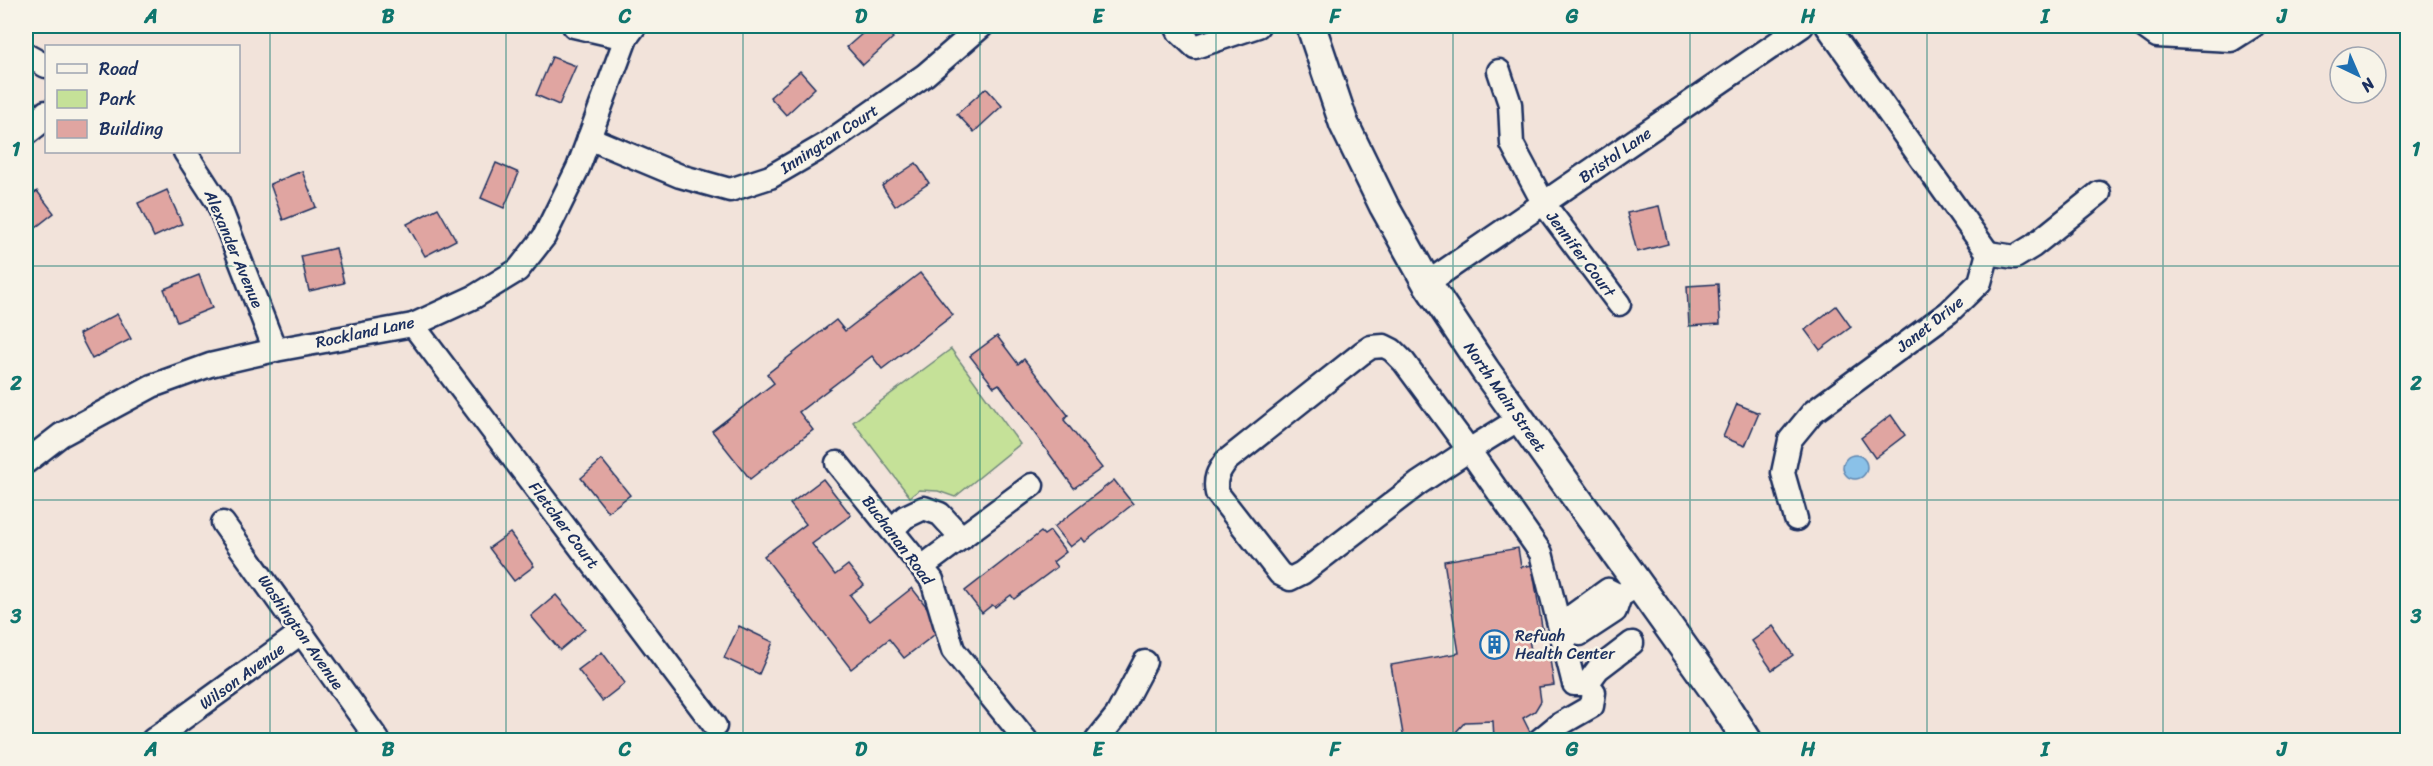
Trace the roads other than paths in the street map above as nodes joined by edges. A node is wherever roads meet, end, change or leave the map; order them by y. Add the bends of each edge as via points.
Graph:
1 (574, 26) edge
2 (982, 26) edge
3 (1176, 26) edge
4 (1258, 26) edge
5 (1311, 26) edge
6 (1803, 26) edge
7 (1827, 26) edge
8 (2143, 26) edge
9 (2253, 26) edge
10 (630, 32) edge
11 (26, 55) edge
12 (45, 65) edge
13 (1499, 71) dead end
14 (45, 114) edge
15 (26, 134) edge
16 (589, 138) junction
17 (186, 153) edge
18 (2099, 193) dead end
19 (1544, 204) junction
20 (1988, 254) junction
21 (1427, 283) junction
22 (1619, 304) dead end
23 (412, 325) junction
24 (275, 350) junction
25 (1519, 419) junction
26 (1469, 450) junction
27 (26, 462) edge
28 (837, 463) dead end
29 (1032, 485) dead end
30 (1796, 519) dead end
31 (223, 523) dead end
32 (892, 530) junction
33 (962, 538) junction
34 (922, 567) junction
35 (1629, 590) junction
36 (1565, 631) junction
37 (302, 632) junction
38 (1632, 643) dead end
39 (1145, 662) dead end
40 (1580, 684) junction
41 (715, 726) dead end
42 (153, 741) edge
43 (378, 741) edge
44 (1026, 741) edge
45 (1097, 741) edge
46 (1540, 741) edge
47 (1747, 741) edge

1 - 10 street
2 - 16 street, Innington Court via 925,75 825,145 770,177 730,190 680,176
3 - 4 street via 1195,46
5 - 21 main road, North Main Street via 1344,124 1383,206
6 - 19 street, Bristol Lane
7 - 20 street
8 - 9 street via 2157,36 2230,40
10 - 16 street, Rockland Lane
11 - 12 street
13 - 19 street, Jennifer Court via 1510,104 1512,144
14 - 15 street
16 - 23 street, Rockland Lane via 579,168 544,237 518,270 474,297
17 - 24 street, Alexander Avenue via 218,203
18 - 20 street via 2015,257
19 - 21 street, Bristol Lane
19 - 22 street, Jennifer Court
20 - 30 street, Janet Drive via 1980,282 1949,312 1813,412 1790,440 1783,473
21 - 25 main road, North Main Street
23 - 24 street, Rockland Lane
23 - 41 street, Fletcher Court
24 - 27 street, Rockland Lane via 210,365 153,386 62,435
25 - 26 street
25 - 35 main road, North Main Street
26 - 26 street via 1290,579 1280,574 1217,493 1214,483 1226,460 1371,347 1384,346 1404,362
26 - 36 street via 1541,553
28 - 32 street, Buchanan Road
29 - 33 street
31 - 37 street, Washington Avenue
32 - 33 street via 905,517 924,508 940,514
32 - 34 street, Buchanan Road
33 - 34 street
34 - 44 street, Buchanan Road via 932,580 953,650
35 - 36 street via 1608,590 1572,616
35 - 47 main road, North Main Street via 1724,704
36 - 40 street
37 - 42 street, Wilson Avenue
37 - 43 street, Washington Avenue
38 - 40 street
39 - 45 street via 1117,715
40 - 46 street via 1594,692 1592,706

